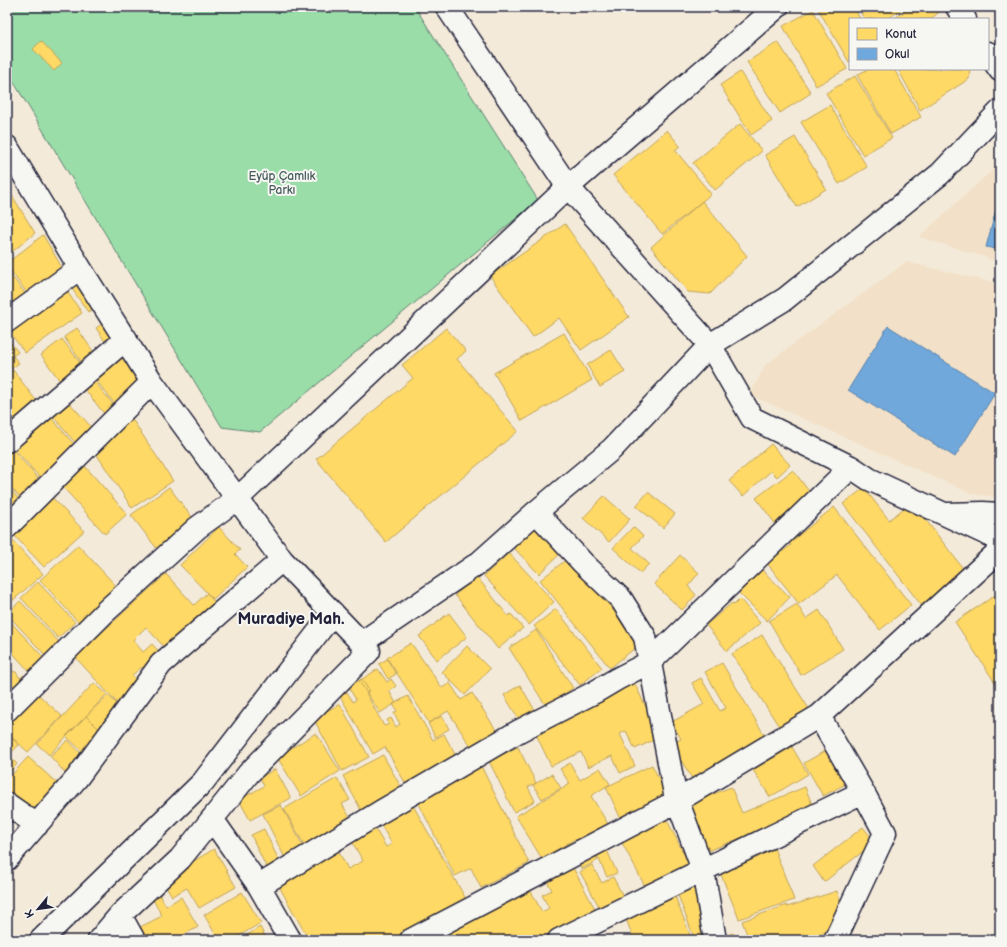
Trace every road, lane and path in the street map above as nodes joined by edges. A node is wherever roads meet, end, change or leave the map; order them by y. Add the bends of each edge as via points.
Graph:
1 (446, 7) edge
2 (776, 7) edge
3 (956, 7) edge
4 (964, 18) edge
5 (989, 54) edge
6 (1000, 70) edge
7 (1000, 111) edge
8 (7, 147) edge
9 (13, 175) edge
10 (568, 187) junction
11 (80, 268) junction
12 (7, 321) edge
13 (126, 339) junction
14 (710, 345) junction
15 (152, 382) junction
16 (7, 441) edge
17 (851, 467) junction
18 (237, 499) junction
19 (536, 512) junction
20 (944, 514) junction
21 (1000, 514) edge
22 (7, 527) edge
23 (1000, 540) edge
24 (1000, 550) edge
25 (282, 560) junction
26 (333, 614) junction
27 (361, 643) junction
28 (650, 662) junction
29 (7, 710) edge
30 (819, 716) junction
31 (863, 792) junction
32 (676, 801) junction
33 (7, 804) edge
34 (212, 818) junction
35 (37, 824) junction
36 (7, 858) edge
37 (703, 870) junction
38 (259, 886) junction
39 (120, 915) junction
40 (41, 940) edge
41 (99, 940) edge
42 (134, 940) edge
43 (290, 940) edge
44 (411, 940) edge
45 (559, 940) edge
46 (715, 940) edge
47 (835, 940) edge

1 - 10 street
2 - 10 street
3 - 4 street
5 - 6 street
7 - 14 street via 940,174 785,299
8 - 9 street
9 - 11 street
10 - 14 street
10 - 18 street
11 - 12 street
11 - 13 street
13 - 15 street
13 - 16 street
14 - 17 street via 752,418
14 - 19 street via 612,449
15 - 18 street
15 - 22 street
17 - 20 street via 869,479
17 - 28 street
18 - 25 street
18 - 29 street via 197,528 123,596
19 - 27 street via 480,562
19 - 28 street via 583,564 621,599 645,636
20 - 21 street
20 - 23 street
24 - 30 street
25 - 26 street
25 - 35 street via 161,664 77,778
26 - 27 street
26 - 40 street via 202,782
27 - 34 street via 368,651 249,773
28 - 32 street
28 - 38 street via 512,735 382,810
30 - 31 street
30 - 32 street
31 - 37 street
31 - 47 street via 885,834
32 - 37 street
32 - 44 street
33 - 35 street
34 - 38 street
34 - 39 street via 180,859
35 - 36 street
37 - 45 street
37 - 46 street
38 - 43 street
39 - 41 street
39 - 42 street

